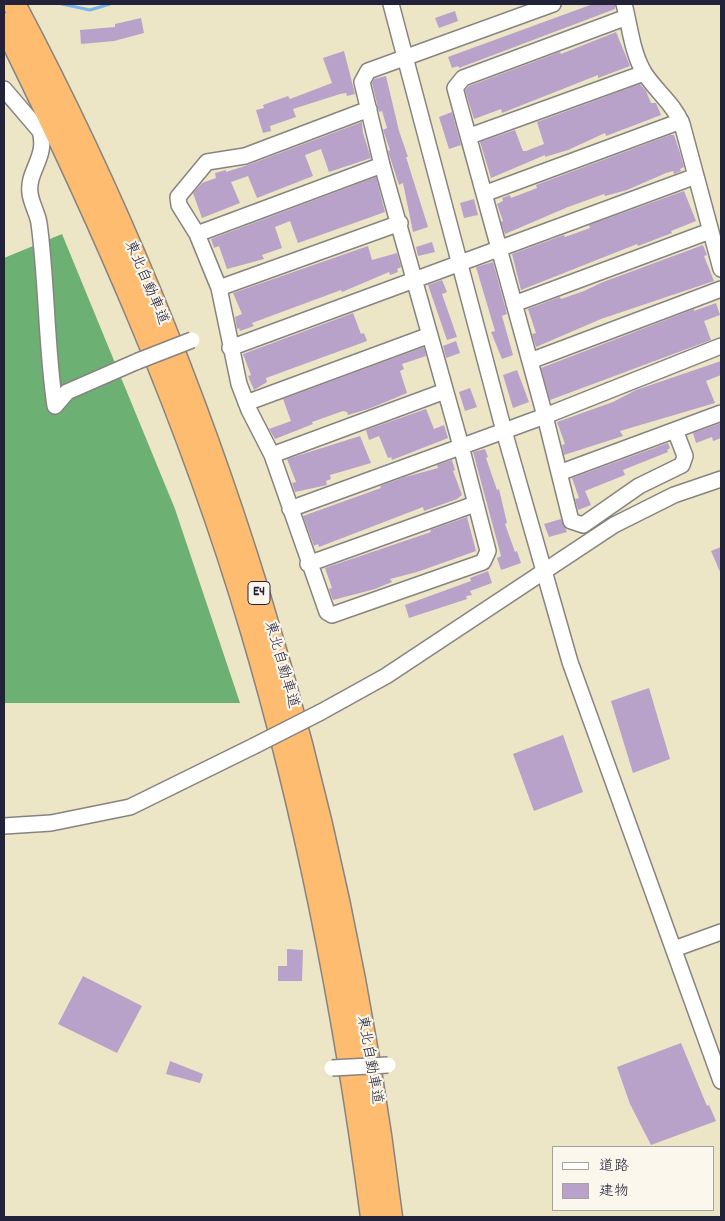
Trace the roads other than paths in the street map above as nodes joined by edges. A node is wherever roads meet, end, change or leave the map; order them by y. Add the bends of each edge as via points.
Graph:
1 (14, 4) edge
2 (391, 4) edge
3 (553, 4) edge
4 (527, 8) edge
5 (625, 10) edge
6 (4, 24) edge
7 (406, 56) junction
8 (644, 73) junction
9 (4, 88) edge
10 (369, 108) junction
11 (681, 121) junction
12 (470, 136) junction
13 (382, 165) junction
14 (696, 176) junction
15 (489, 192) dead end
16 (400, 222) junction
17 (710, 231) junction
18 (197, 234) junction
19 (499, 249) junction
20 (460, 262) junction
21 (721, 269) edge
22 (415, 279) junction
23 (219, 288) junction
24 (721, 289) edge
25 (514, 304) junction
26 (430, 335) junction
27 (192, 340) dead end
28 (721, 346) edge
29 (230, 348) junction
30 (530, 361) junction
31 (445, 390) junction
32 (246, 403) junction
33 (721, 414) edge
34 (545, 416) junction
35 (675, 430) junction
36 (504, 431) junction
37 (461, 446) junction
38 (272, 455) junction
39 (559, 474) junction
40 (721, 479) edge
41 (475, 504) junction
42 (290, 509) junction
43 (308, 564) junction
44 (543, 572) junction
45 (4, 826) edge
46 (721, 932) edge
47 (674, 950) junction
48 (388, 1065) dead end
49 (327, 1068) dead end
50 (721, 1081) edge
51 (372, 1217) edge
52 (391, 1217) edge

1 - 52 highway, 東北自動車道 / E4 via 99,178 162,324 221,476 250,565 288,690 323,829 359,1005
2 - 7 street
3 - 4 street
4 - 7 street
5 - 8 street
5 - 12 street via 463,78 455,88
6 - 51 highway, 東北自動車道 / E4 via 82,186 152,347 202,480 252,628 315,878 345,1033
7 - 10 street via 368,71 362,82
7 - 20 street
8 - 11 street
8 - 12 street
9 - 27 street, bridge via 40,131 42,139 42,152 30,193 39,225 55,406 67,392
10 - 13 street
10 - 18 street via 245,156 205,163 178,197 179,205
11 - 14 street
11 - 15 street
12 - 19 street
13 - 16 street
13 - 18 street
14 - 17 street
14 - 19 street
16 - 22 street
16 - 23 street
17 - 21 street
17 - 25 street
18 - 23 street
19 - 20 street
19 - 25 street
20 - 22 street
20 - 36 street
22 - 26 street
22 - 29 street
23 - 29 street
24 - 30 street
25 - 30 street
26 - 31 street
26 - 32 street
28 - 34 street
29 - 32 street
30 - 34 street
31 - 37 street
31 - 38 street
32 - 38 street
33 - 35 street
34 - 36 street
34 - 39 street
35 - 39 street
35 - 39 street via 685,456 682,465 639,486 583,525 571,521
36 - 37 street
36 - 44 street
37 - 41 street
37 - 42 street
38 - 42 street
40 - 44 street via 645,508
41 - 43 street
41 - 43 street via 487,548 483,562 338,615 327,612
42 - 43 street
44 - 45 street, bridge via 386,676 130,807 51,823
44 - 47 street via 570,662
46 - 47 street
47 - 50 street
48 - 49 street, bridge

